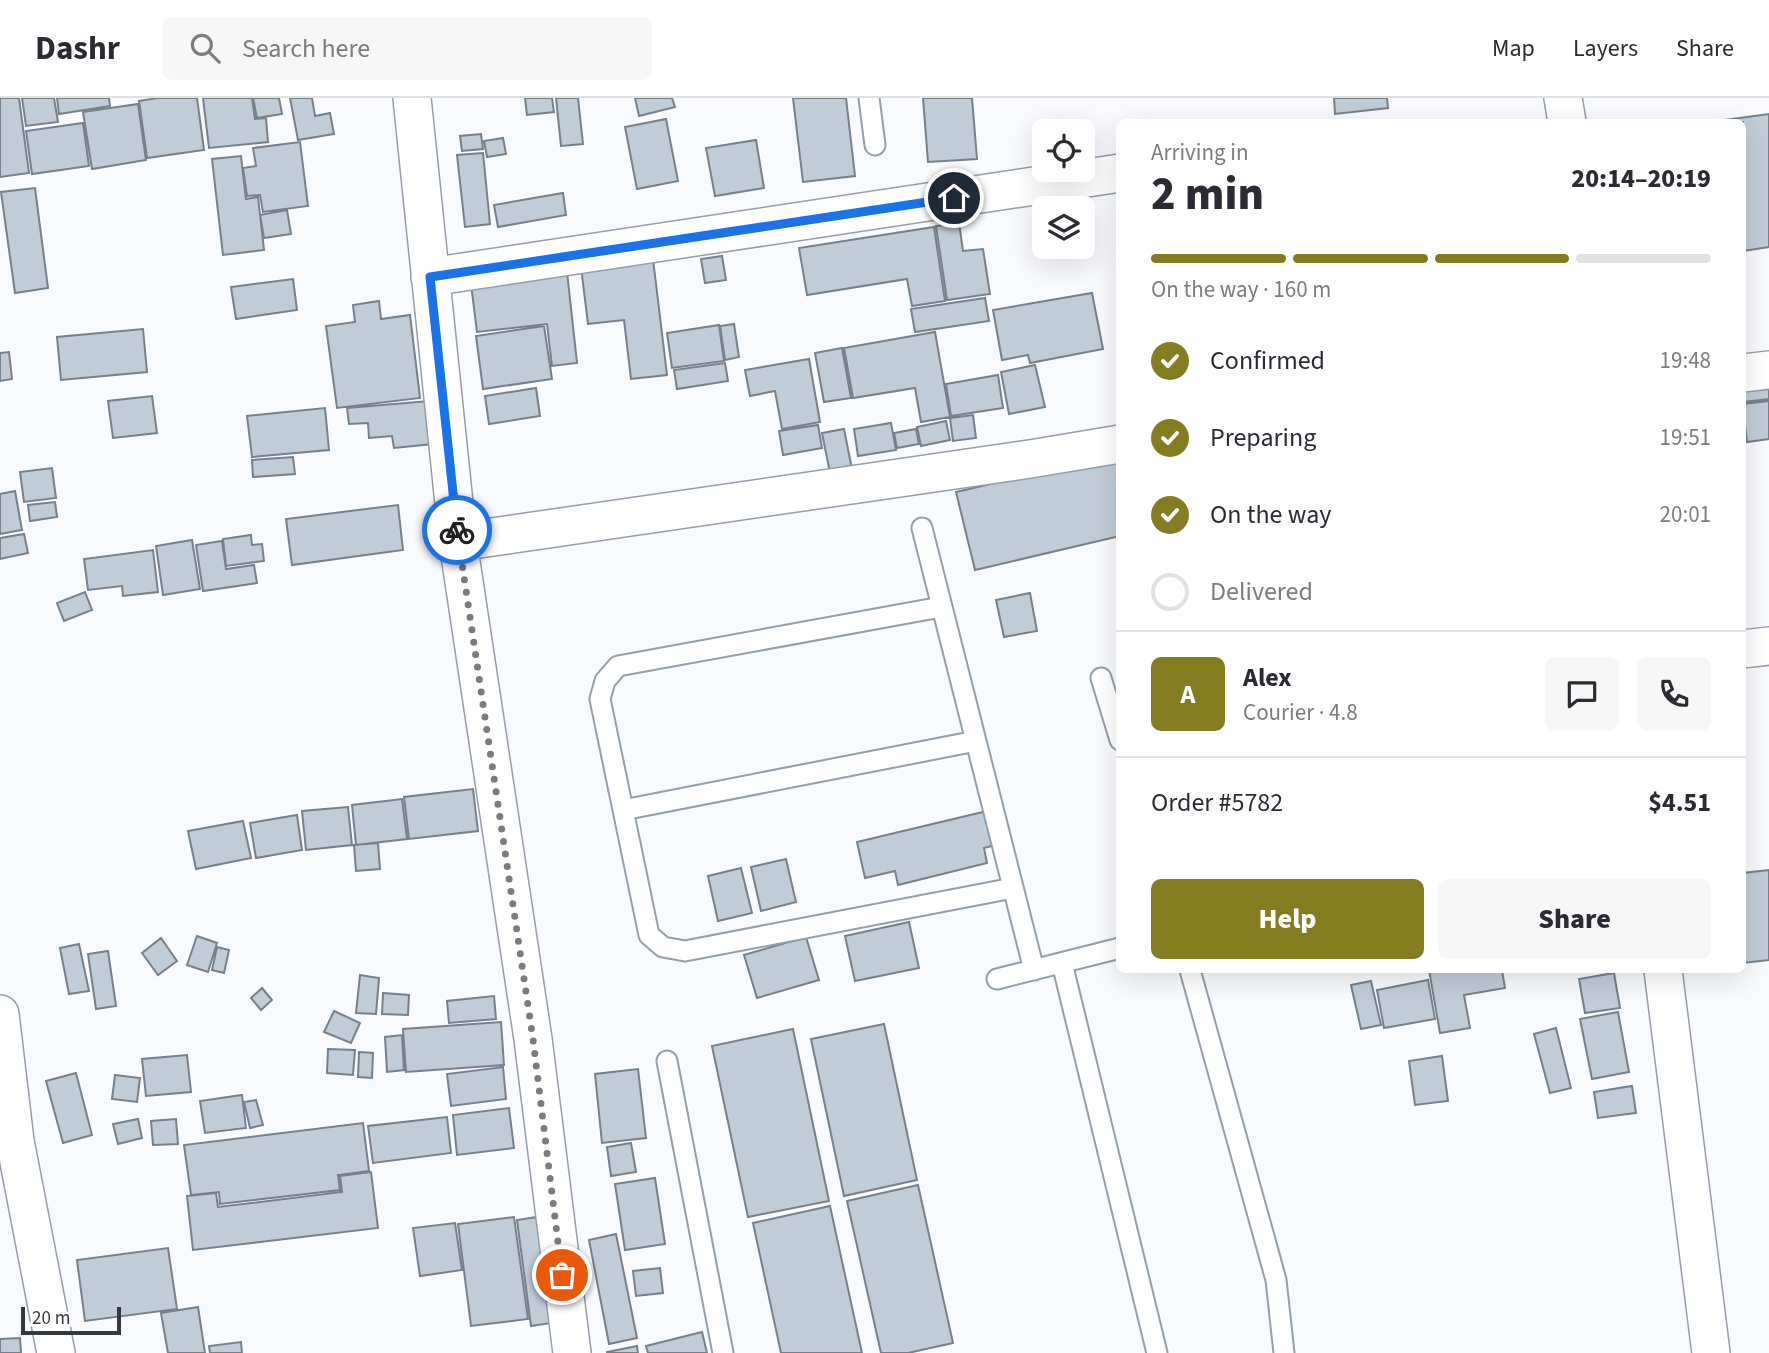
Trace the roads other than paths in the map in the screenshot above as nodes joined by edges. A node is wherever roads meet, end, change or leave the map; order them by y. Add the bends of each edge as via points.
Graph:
1 (412, 98) edge
2 (869, 98) edge
3 (1563, 98) edge
4 (1566, 119) edge
5 (875, 145) dead end
6 (1116, 174) edge
7 (430, 277) junction
8 (1769, 370) edge
9 (1746, 373) edge
10 (1116, 445) edge
11 (922, 528) dead end
12 (458, 542) junction
13 (941, 607) junction
14 (1769, 646) edge
15 (1746, 649) edge
16 (1101, 678) dead end
17 (1116, 727) edge
18 (976, 741) junction
19 (623, 810) junction
20 (1013, 888) junction
21 (1116, 949) edge
22 (1062, 963) junction
23 (1034, 970) junction
24 (1191, 973) edge
25 (1663, 973) edge
26 (997, 979) dead end
27 (0, 1014) edge
28 (667, 1061) dead end
29 (8, 1141) edge
30 (56, 1353) edge
31 (572, 1353) edge
32 (723, 1353) edge
33 (1157, 1353) edge
34 (1284, 1353) edge
35 (1711, 1353) edge

1 - 7 street
2 - 5 lane
3 - 4 street
6 - 7 street
7 - 12 street
8 - 9 street
10 - 12 street
11 - 13 lane
12 - 31 street via 531,1025
13 - 18 lane
13 - 19 lane via 618,666 605,681 600,699
14 - 15 street
16 - 17 lane
18 - 19 lane
18 - 20 lane
19 - 20 lane via 649,935 663,947 685,951
20 - 23 lane
21 - 22 lane
22 - 23 lane
22 - 33 lane
23 - 26 lane
24 - 34 lane via 1276,1280
25 - 35 street
27 - 29 street
28 - 32 lane
29 - 30 street

